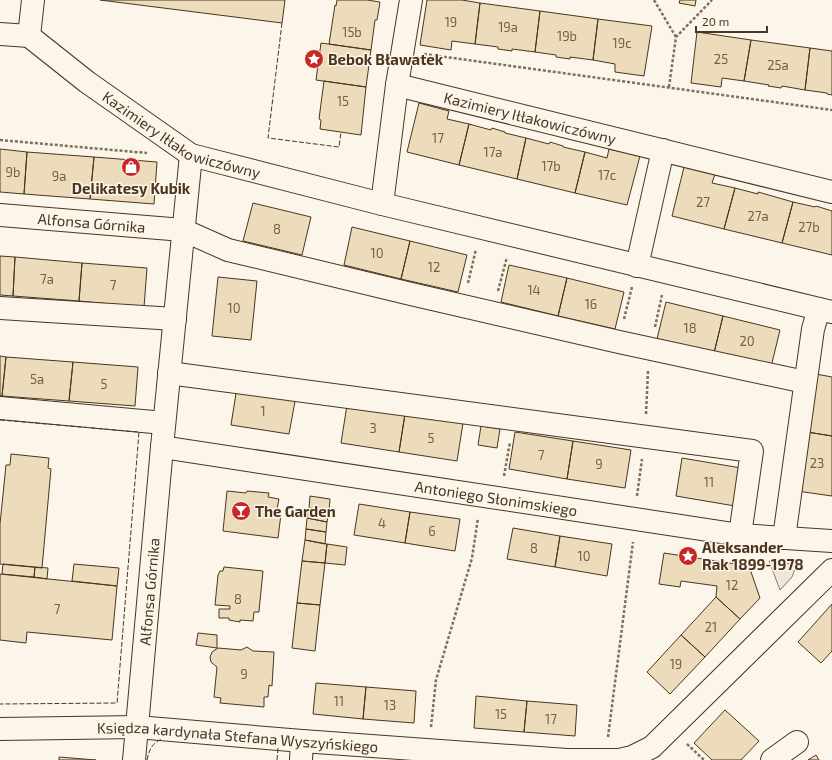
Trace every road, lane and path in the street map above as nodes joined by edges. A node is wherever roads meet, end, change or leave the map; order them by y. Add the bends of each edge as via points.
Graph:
1 (33, 0) edge
2 (410, 0) edge
3 (654, 0) edge
4 (712, 0) edge
5 (0, 34) edge
6 (29, 36) junction
7 (676, 37) junction
8 (403, 51) junction
9 (397, 85) junction
10 (669, 87) junction
11 (832, 110) edge
12 (0, 140) edge
13 (664, 150) junction
14 (151, 154) dead end
15 (191, 155) junction
16 (832, 192) edge
17 (382, 204) junction
18 (0, 215) edge
19 (183, 230) junction
20 (478, 243) dead end
21 (509, 251) dead end
22 (635, 274) junction
23 (663, 290) dead end
24 (462, 306) junction
25 (0, 308) edge
26 (825, 311) edge
27 (492, 313) junction
28 (175, 319) junction
29 (619, 342) junction
30 (650, 348) junction
31 (170, 373) junction
32 (805, 382) junction
33 (0, 408) edge
34 (514, 419) junction
35 (164, 423) junction
36 (162, 447) junction
37 (503, 477) dead end
38 (478, 516) dead end
39 (740, 535) junction
40 (784, 538) junction
41 (634, 539) dead end
42 (832, 541) edge
43 (832, 570) edge
44 (137, 727) junction
45 (0, 728) edge
46 (430, 734) dead end
47 (797, 742) dead end
48 (690, 746) dead end
49 (302, 751) edge
50 (615, 755) edge
51 (134, 760) edge
52 (704, 760) edge
53 (772, 760) edge

1 - 6 street
2 - 8 street
3 - 7 path
4 - 7 path
5 - 6 street
6 - 15 street, Kazimiery Iłłakowiczówny via 87,82
7 - 10 path
8 - 9 street
8 - 10 path
9 - 13 street, Kazimiery Iłłakowiczówny
9 - 17 street
10 - 11 path
12 - 14 path
13 - 16 street, Kazimiery Iłłakowiczówny
13 - 22 street
15 - 17 street, Kazimiery Iłłakowiczówny
15 - 19 street, Alfonsa Górnika
17 - 22 street, Kazimiery Iłłakowiczówny
18 - 19 street, Alfonsa Górnika
19 - 24 street via 228,250
19 - 28 street, Alfonsa Górnika
20 - 24 path
21 - 27 path
22 - 26 street, Kazimiery Iłłakowiczówny
22 - 29 path
23 - 30 path
24 - 27 street
25 - 28 street
26 - 32 street via 813,329
27 - 29 street
28 - 31 street, Alfonsa Górnika
29 - 30 street
30 - 32 street
31 - 34 street
31 - 35 street, Alfonsa Górnika
32 - 40 street
33 - 35 street
34 - 37 path
34 - 39 street via 752,451
35 - 36 street, Alfonsa Górnika
36 - 39 street, Antoniego Słonimskiego
36 - 44 street, Alfonsa Górnika
38 - 46 path via 472,558 436,680
39 - 40 street, Antoniego Słonimskiego
40 - 42 street, Antoniego Słonimskiego
41 - 50 path
43 - 50 street, Księdza kardynała Stefana Wyszyńskiego via 652,747 632,757
44 - 45 street, Księdza kardynała Stefana Wyszyńskiego
44 - 49 street, Księdza kardynała Stefana Wyszyńskiego
44 - 51 street, Alfonsa Górnika
47 - 53 street
48 - 52 path
49 - 50 street, Księdza kardynała Stefana Wyszyńskiego via 567,760

